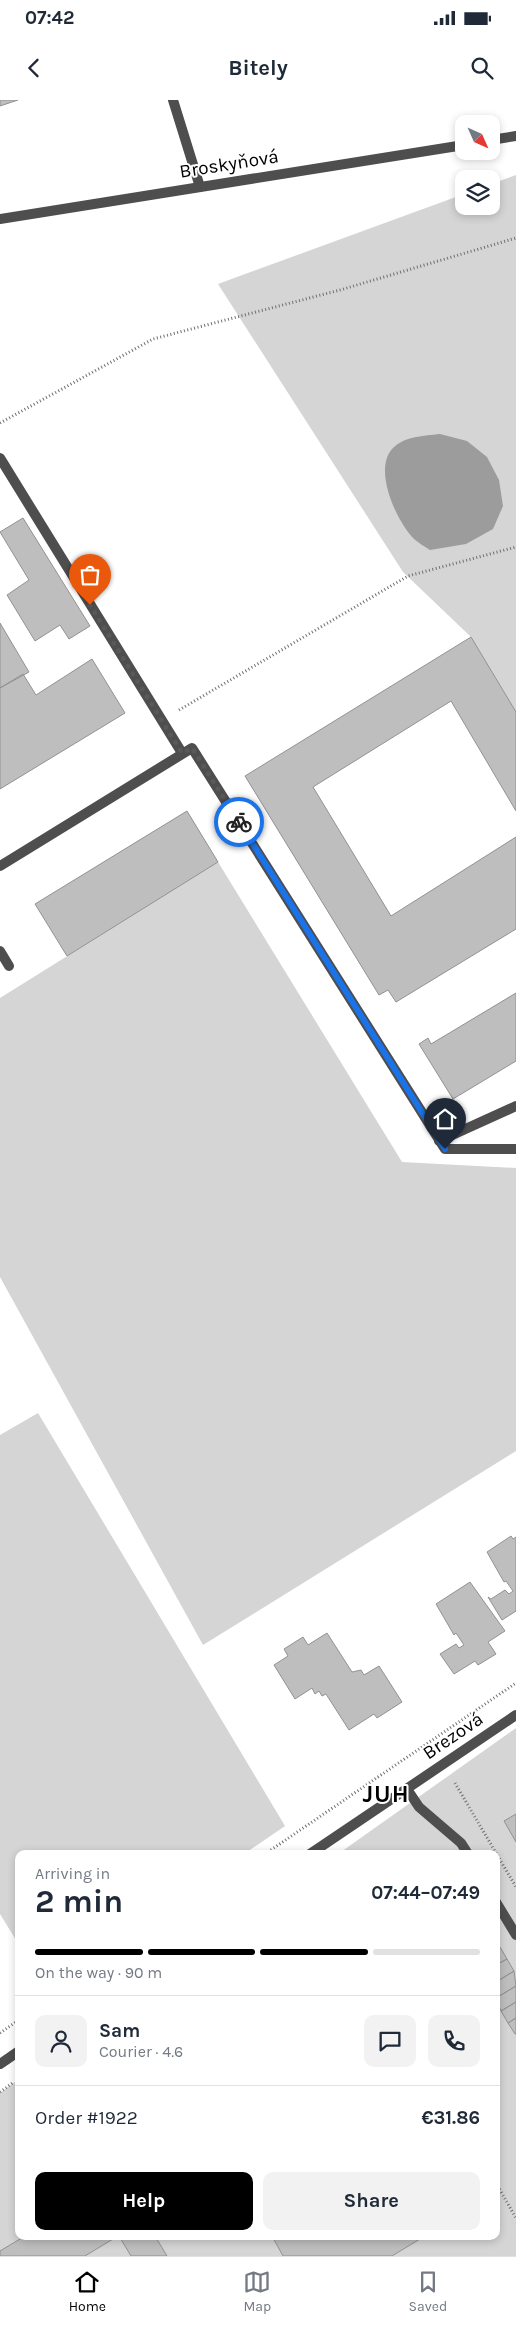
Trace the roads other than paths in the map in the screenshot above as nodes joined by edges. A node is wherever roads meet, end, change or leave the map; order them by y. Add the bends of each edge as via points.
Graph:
1 (173, 100) edge
2 (516, 136) edge
3 (500, 139) edge
4 (455, 146) edge
5 (200, 187) junction
6 (0, 219) edge
7 (0, 458) edge
8 (182, 753) junction
9 (0, 866) edge
10 (0, 951) edge
11 (9, 966) dead end
12 (516, 1106) edge
13 (439, 1141) junction
14 (516, 1148) edge
15 (516, 1715) edge
16 (407, 1789) junction
17 (316, 1850) edge
18 (465, 1850) edge
19 (500, 1909) edge
20 (516, 1936) edge
21 (15, 2055) edge
22 (0, 2064) edge

1 - 5 street
2 - 3 street
4 - 5 street, Broskyňová
5 - 6 street, Broskyňová
7 - 8 street
8 - 9 street
8 - 13 street via 192,748
10 - 11 street
12 - 13 street
13 - 14 street via 445,1149
15 - 16 street, Brezová
16 - 17 street, Brezová
16 - 18 street via 419,1807
19 - 20 street
21 - 22 street

